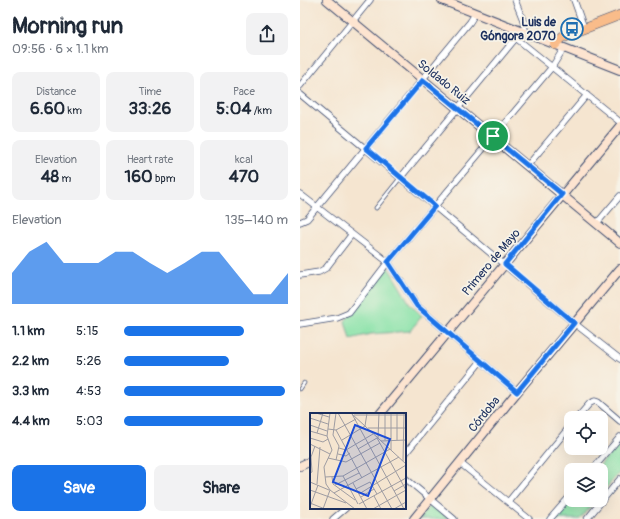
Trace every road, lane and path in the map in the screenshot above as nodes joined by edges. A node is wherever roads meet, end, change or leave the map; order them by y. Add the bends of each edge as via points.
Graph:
1 (327, 0) edge
2 (370, 0) edge
3 (442, 0) edge
4 (515, 0) edge
5 (574, 0) edge
6 (475, 14) junction
7 (620, 15) edge
8 (353, 22) junction
9 (584, 28) junction
10 (514, 29) junction
11 (526, 33) junction
12 (516, 38) junction
13 (560, 46) junction
14 (552, 67) junction
15 (620, 70) edge
16 (423, 80) junction
17 (300, 86) edge
18 (300, 94) edge
19 (587, 95) junction
20 (458, 108) junction
21 (620, 122) edge
22 (620, 126) edge
23 (493, 136) junction
24 (366, 148) junction
25 (528, 166) junction
26 (400, 178) junction
27 (300, 194) edge
28 (562, 194) junction
29 (620, 196) edge
30 (435, 206) junction
31 (317, 207) junction
32 (376, 208) dead end
33 (300, 222) edge
34 (597, 223) junction
35 (352, 234) junction
36 (620, 243) edge
37 (388, 262) junction
38 (505, 264) junction
39 (620, 269) edge
40 (300, 275) edge
41 (574, 323) junction
42 (300, 324) edge
43 (448, 333) junction
44 (620, 359) edge
45 (481, 361) junction
46 (304, 383) dead end
47 (300, 389) edge
48 (517, 392) junction
49 (583, 411) edge
50 (381, 413) edge
51 (620, 421) edge
52 (564, 434) edge
53 (620, 437) edge
54 (406, 453) edge
55 (310, 461) edge
56 (460, 463) junction
57 (598, 463) edge
58 (300, 466) edge
59 (406, 479) edge
60 (620, 479) edge
61 (430, 499) junction
62 (508, 502) junction
63 (564, 503) edge
64 (345, 509) edge
65 (334, 519) edge
66 (414, 519) edge
67 (454, 519) edge
68 (529, 519) edge
69 (550, 519) edge
70 (587, 519) edge

1 - 8 main road, Soldado Ruiz
2 - 8 street
3 - 6 main road
4 - 11 street
5 - 9 street
6 - 10 main road
6 - 16 street
7 - 9 main road
8 - 16 main road, Soldado Ruiz
8 - 17 street
9 - 13 main road via 563,37
10 - 11 main road
10 - 12 street
11 - 13 main road
12 - 14 street
12 - 20 street
13 - 14 street
13 - 15 main road
14 - 19 street
14 - 23 street
16 - 20 main road, Soldado Ruiz
16 - 24 street
18 - 24 street
19 - 21 street
19 - 25 street
20 - 23 main road, Soldado Ruiz
20 - 26 street
22 - 28 main road, Primero de Mayo
23 - 25 main road, Soldado Ruiz
23 - 30 street
24 - 26 street
24 - 31 street
25 - 28 main road, Soldado Ruiz
26 - 30 street
26 - 32 lane
27 - 31 street
28 - 34 main road, Soldado Ruiz
28 - 38 main road, Primero de Mayo
29 - 34 street
30 - 37 street
30 - 38 street
31 - 33 street via 307,219
31 - 35 street
34 - 36 main road, Soldado Ruiz
35 - 37 street
35 - 40 street via 326,268 319,272
37 - 42 street via 346,315
37 - 43 street via 413,302
38 - 41 street
38 - 43 main road, Primero de Mayo
39 - 41 main road, Córdoba
41 - 44 street
41 - 48 main road, Córdoba
43 - 45 street
43 - 50 main road, Primero de Mayo
45 - 48 street
45 - 54 street
46 - 47 lane
48 - 56 main road, Córdoba
49 - 51 street via 595,401
52 - 62 street
53 - 57 street
55 - 58 main road
56 - 61 main road, Córdoba
56 - 62 street
59 - 61 street
60 - 70 street
61 - 66 main road, Córdoba
61 - 67 street
62 - 68 street
63 - 69 street
64 - 65 street

